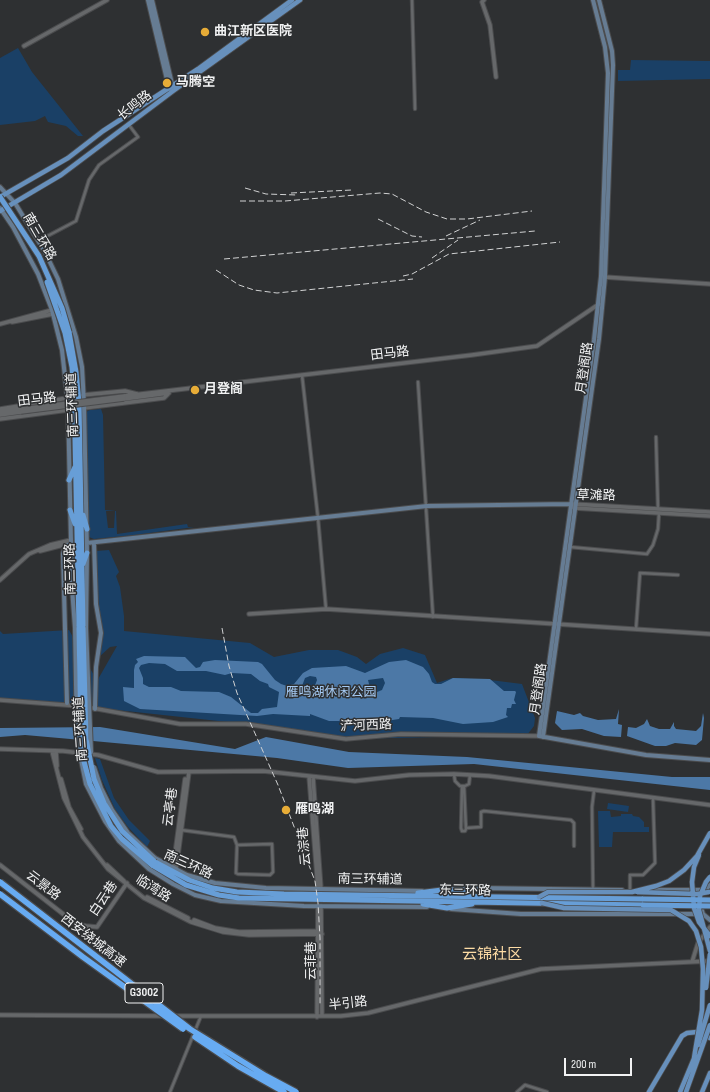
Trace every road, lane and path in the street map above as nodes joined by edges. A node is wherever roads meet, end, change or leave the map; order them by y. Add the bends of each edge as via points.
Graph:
1 (107, 0) edge
2 (148, 0) edge
3 (152, 0) edge
4 (292, 0) edge
5 (300, 0) edge
6 (412, 0) edge
7 (484, 0) edge
8 (593, 0) edge
9 (599, 0) edge
10 (24, 46) dead end
11 (496, 77) dead end
12 (172, 88) junction
13 (415, 109) dead end
14 (130, 125) junction
15 (0, 186) edge
16 (6, 193) junction
17 (0, 197) edge
18 (0, 202) edge
19 (15, 203) junction
20 (0, 210) edge
21 (38, 241) junction
22 (603, 277) junction
23 (710, 284) edge
24 (598, 304) junction
25 (52, 312) junction
26 (0, 324) edge
27 (67, 333) junction
28 (302, 375) junction
29 (418, 382) dead end
30 (170, 392) junction
31 (138, 394) junction
32 (83, 395) junction
33 (67, 398) junction
34 (124, 398) junction
35 (84, 408) junction
36 (0, 409) edge
37 (68, 410) junction
38 (0, 414) edge
39 (0, 419) edge
40 (656, 437) dead end
41 (76, 465) junction
42 (69, 480) junction
43 (573, 505) junction
44 (426, 506) junction
45 (81, 508) junction
46 (70, 510) junction
47 (658, 511) junction
48 (710, 512) edge
49 (710, 516) edge
50 (318, 518) junction
51 (87, 529) junction
52 (77, 530) junction
53 (71, 542) junction
54 (87, 543) junction
55 (94, 543) junction
56 (569, 547) junction
57 (87, 553) junction
58 (82, 567) junction
59 (678, 575) dead end
60 (0, 580) edge
61 (326, 609) junction
62 (249, 614) dead end
63 (433, 617) junction
64 (556, 624) junction
65 (81, 628) junction
66 (636, 630) junction
67 (710, 634) edge
68 (0, 700) edge
69 (67, 703) junction
70 (95, 709) junction
71 (541, 737) junction
72 (0, 749) edge
73 (54, 751) junction
74 (710, 760) edge
75 (187, 772) junction
76 (454, 774) junction
77 (470, 775) junction
78 (311, 777) junction
79 (463, 786) junction
80 (594, 791) junction
81 (653, 798) junction
82 (710, 805) edge
83 (182, 830) junction
84 (710, 832) edge
85 (237, 845) junction
86 (574, 846) dead end
87 (704, 846) junction
88 (153, 863) junction
89 (0, 865) edge
90 (176, 870) junction
91 (164, 874) junction
92 (710, 877) edge
93 (186, 878) junction
94 (0, 882) edge
95 (127, 884) junction
96 (710, 884) edge
97 (176, 885) junction
98 (319, 889) junction
99 (593, 889) junction
100 (223, 890) joint
101 (442, 890) junction
102 (704, 890) junction
103 (631, 891) junction
104 (688, 891) junction
105 (710, 892) edge
106 (0, 894) edge
107 (219, 895) joint
108 (403, 895) junction
109 (507, 896) junction
110 (539, 897) junction
111 (710, 900) edge
112 (400, 901) junction
113 (486, 902) junction
114 (643, 902) junction
115 (542, 903) junction
116 (319, 906) junction
117 (709, 906) edge
118 (448, 908) junction
119 (689, 914) junction
120 (703, 914) junction
121 (710, 920) edge
122 (97, 927) joint
123 (710, 927) edge
124 (319, 932) junction
125 (710, 936) edge
126 (710, 951) edge
127 (710, 954) edge
128 (710, 961) edge
129 (692, 962) junction
130 (710, 1004) edge
131 (702, 1010) junction
132 (0, 1015) edge
133 (201, 1016) junction
134 (322, 1016) junction
135 (317, 1017) junction
136 (710, 1025) edge
137 (710, 1038) edge
138 (694, 1058) junction
139 (710, 1073) edge
140 (170, 1092) edge
141 (284, 1092) edge
142 (296, 1092) edge
143 (517, 1092) edge
144 (547, 1092) edge
145 (649, 1092) edge
146 (680, 1092) edge
147 (686, 1092) edge
148 (702, 1092) edge

1 - 10 street
2 - 12 main road
3 - 12 main road
4 - 12 main road, 长鸣路
5 - 12 main road, 长鸣路
6 - 13 street
7 - 11 street via 482,2 490,25
8 - 22 main road, 月登阁路 via 605,47 608,73
9 - 22 main road, 月登阁路 via 613,64
12 - 14 main road, 长鸣路
12 - 16 main road, 长鸣路 via 126,114 54,168
14 - 19 main road, 长鸣路 via 61,175
14 - 21 street via 138,137 100,165 89,180 76,221
15 - 16 main road, 南三环辅道
16 - 17 main road, 长鸣路
16 - 19 main road, 南三环辅道
17 - 27 highway, 南三环路, bridge via 39,256 62,308
18 - 27 highway, 南三环路, bridge via 19,228 36,259
19 - 20 main road, 长鸣路
19 - 21 main road, 南三环辅道
20 - 25 main road, 南三环辅道 via 31,260
21 - 32 main road, 南三环辅道 via 58,279 68,308 79,352
22 - 23 street
22 - 24 main road, 月登阁路
22 - 43 main road, 月登阁路 via 599,339
24 - 28 street, 田马路 via 537,346
24 - 43 main road, 月登阁路
25 - 26 street
25 - 33 main road, 南三环辅道 via 62,350
27 - 41 highway, 南三环路 via 72,367
27 - 45 highway, 南三环路 via 76,372 79,403
28 - 30 street, 田马路
28 - 50 street
29 - 44 street
30 - 31 street, 田马路
30 - 34 street, 田马路
30 - 35 street via 164,398
31 - 32 street via 125,391
31 - 34 street, 田马路
32 - 35 main road, 南三环辅道
33 - 36 street
33 - 37 main road, 南三环辅道
34 - 38 street, 田马路, bridge
35 - 51 main road, 南三环辅道
37 - 39 street
37 - 42 main road, 南三环辅道
40 - 47 street
41 - 42 highway
41 - 52 highway, 南三环路
42 - 46 main road, 南三环辅道
43 - 44 main road
43 - 47 street, 草滩路
43 - 56 main road, 月登阁路
43 - 64 main road, 月登阁路
44 - 50 main road
44 - 63 street
45 - 51 highway
45 - 58 highway, 南三环路
46 - 52 highway
46 - 53 main road, 南三环辅道
47 - 48 street, 草滩路
47 - 49 street, 草滩路
47 - 56 street via 658,529 647,554
50 - 55 main road
50 - 61 street
51 - 54 main road, 南三环辅道
52 - 65 highway, 南三环路
53 - 60 street via 29,554
53 - 65 main road, 南三环辅道
53 - 69 main road via 65,547 63,554
54 - 55 main road
54 - 57 main road, 南三环辅道
55 - 70 main road via 96,604 101,633 96,667
56 - 64 main road, 月登阁路
57 - 58 highway
57 - 65 main road, 南三环辅道
58 - 65 highway, 南三环路
59 - 66 street via 640,573
61 - 62 street
61 - 63 street
63 - 64 street
64 - 66 street
64 - 71 main road, 月登阁路
65 - 88 main road, 南三环辅道, bridge via 89,738 95,772 112,810
65 - 88 highway, 南三环路, bridge via 81,738 82,754 90,784 111,826 122,840
66 - 67 street
68 - 69 street, 浐河西路
69 - 70 street, 浐河西路
70 - 71 street, 浐河西路 via 180,724 246,724 346,739 401,734
71 - 74 main road, 浐河西路 via 646,755
72 - 73 street
73 - 75 street via 98,755 158,772
73 - 95 street, 临湾路 via 60,785 76,826 98,858
75 - 78 street via 263,771
75 - 83 street
75 - 90 street, 云亭巷
76 - 77 street
76 - 78 street via 409,775 366,781
76 - 79 street via 455,781
77 - 79 street via 469,784
77 - 80 street
78 - 98 street, 云淙巷
79 - 86 street via 462,831 466,828 481,827 481,812 496,810 570,820 574,823
80 - 81 street
80 - 99 street
81 - 82 street
81 - 103 street via 655,863 643,875 630,875
83 - 85 street via 234,838
83 - 90 street
84 - 87 main road, bridge
85 - 85 street via 272,844 270,875 251,876 236,873
87 - 103 main road, bridge via 684,870 669,881
87 - 125 main road, bridge via 694,867 693,897 699,922
88 - 90 main road, 南三环辅道
88 - 91 highway, 南三环路
88 - 93 highway, 南三环路
88 - 97 main road, 南三环辅道
89 - 122 street, 云景路 via 76,924
90 - 93 highway
90 - 98 main road, 南三环辅道 via 215,883
91 - 97 highway
91 - 107 highway, 南三环路 via 186,885
92 - 126 main road, bridge via 700,896 699,910
93 - 100 highway, 南三环路
94 - 142 highway, 西安绕城高速 / G3002, bridge via 190,1029
95 - 122 street, 白云巷
95 - 124 street, 临湾路 via 192,920 215,928 249,932
96 - 102 main road
97 - 116 main road, 南三环辅道 via 195,895 221,900
98 - 101 main road, 南三环辅道
99 - 101 main road, 南三环辅道
99 - 103 main road, 南三环辅道
100 - 108 highway, 东三环路 via 284,894
101 - 108 highway
101 - 109 highway
102 - 104 main road, 南三环辅道
102 - 120 main road via 700,902
103 - 104 main road, 南三环辅道
103 - 105 main road, bridge via 697,894
103 - 110 main road, bridge via 548,892
104 - 119 main road via 691,901
106 - 141 highway, 西安绕城高速 / G3002, bridge via 148,1004 230,1060
107 - 112 highway, 东三环路 via 239,898
108 - 109 highway, 东三环路
109 - 110 highway, 东三环路
110 - 114 highway, 东三环路
111 - 114 highway, 东三环路, bridge
112 - 113 highway, 东三环路
112 - 118 highway
113 - 115 highway, 东三环路
113 - 118 highway
114 - 115 highway, 东三环路
114 - 117 highway, 东三环路, bridge
115 - 131 main road, bridge via 564,908 671,910 689,921 701,947 704,992
116 - 118 main road, 南三环辅道
116 - 124 street, 云菲巷
118 - 119 main road, 南三环辅道 via 521,914
119 - 120 main road, 南三环辅道
120 - 121 main road
123 - 129 street via 698,943
124 - 134 street, 云菲巷
124 - 135 street, 云菲巷
127 - 131 main road, bridge
128 - 129 street, 半引路
129 - 134 street, 半引路 via 541,969 368,1013
130 - 138 main road, bridge
131 - 138 main road, bridge
132 - 133 street, 半引路
133 - 135 street, 半引路
133 - 140 street
134 - 135 street, 半引路
136 - 147 main road, bridge
137 - 145 main road, bridge via 697,1032 682,1036
138 - 146 main road, bridge
139 - 148 main road
143 - 144 street via 526,1085

